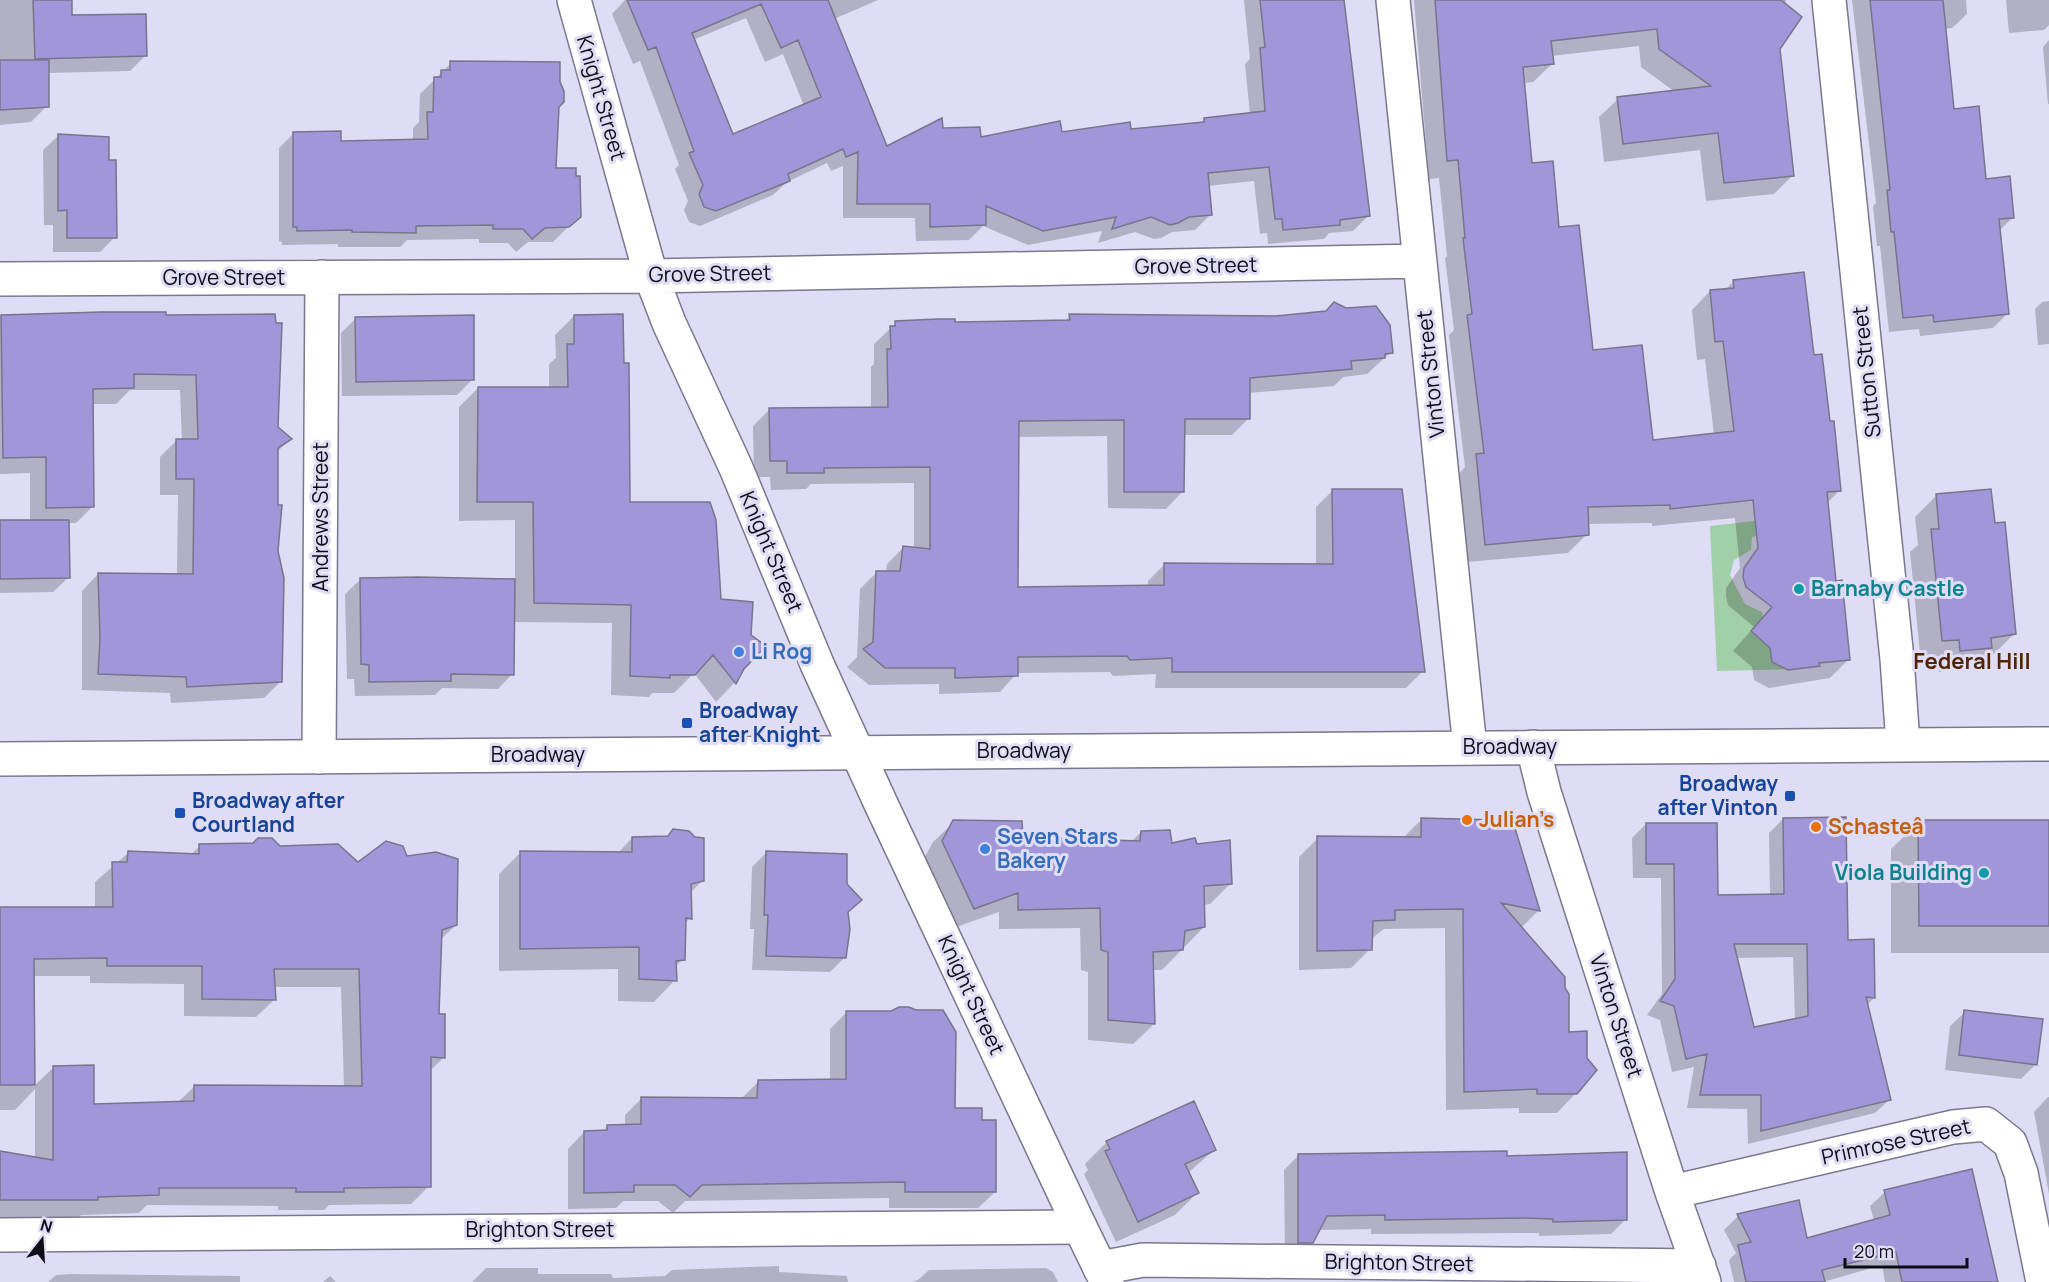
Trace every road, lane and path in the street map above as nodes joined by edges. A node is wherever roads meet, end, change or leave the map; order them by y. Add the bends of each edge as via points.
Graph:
1 (574, 0) edge
2 (1394, 0) edge
3 (1829, 0) edge
4 (1420, 261) junction
5 (651, 276) junction
6 (322, 277) junction
7 (0, 279) edge
8 (1903, 744) junction
9 (2049, 744) edge
10 (1533, 747) junction
11 (1470, 748) junction
12 (858, 753) junction
13 (319, 757) junction
14 (0, 759) edge
15 (1672, 1192) junction
16 (1080, 1227) junction
17 (0, 1235) edge
18 (1702, 1274) edge
19 (1104, 1275) edge
20 (2043, 1282) edge

1 - 5 street, Knight Street
2 - 4 street, Vinton Street
3 - 8 street, Sutton Street
4 - 5 street, Grove Street
4 - 11 street, Vinton Street
5 - 6 street, Grove Street
5 - 12 street, Knight Street
6 - 7 street, Grove Street
6 - 13 street, Andrews Street
8 - 9 street, Broadway
8 - 10 street, Broadway
10 - 11 street, Broadway
10 - 15 street, Vinton Street
11 - 12 street, Broadway
12 - 13 street, Broadway
12 - 16 street, Knight Street
13 - 14 street, Broadway
15 - 18 street, Vinton Street
15 - 20 street, Primrose Street via 1953,1126 1986,1124 2010,1143 2021,1173
16 - 17 street, Brighton Street
16 - 19 street, Knight Street
18 - 19 street, Brighton Street via 1143,1260

